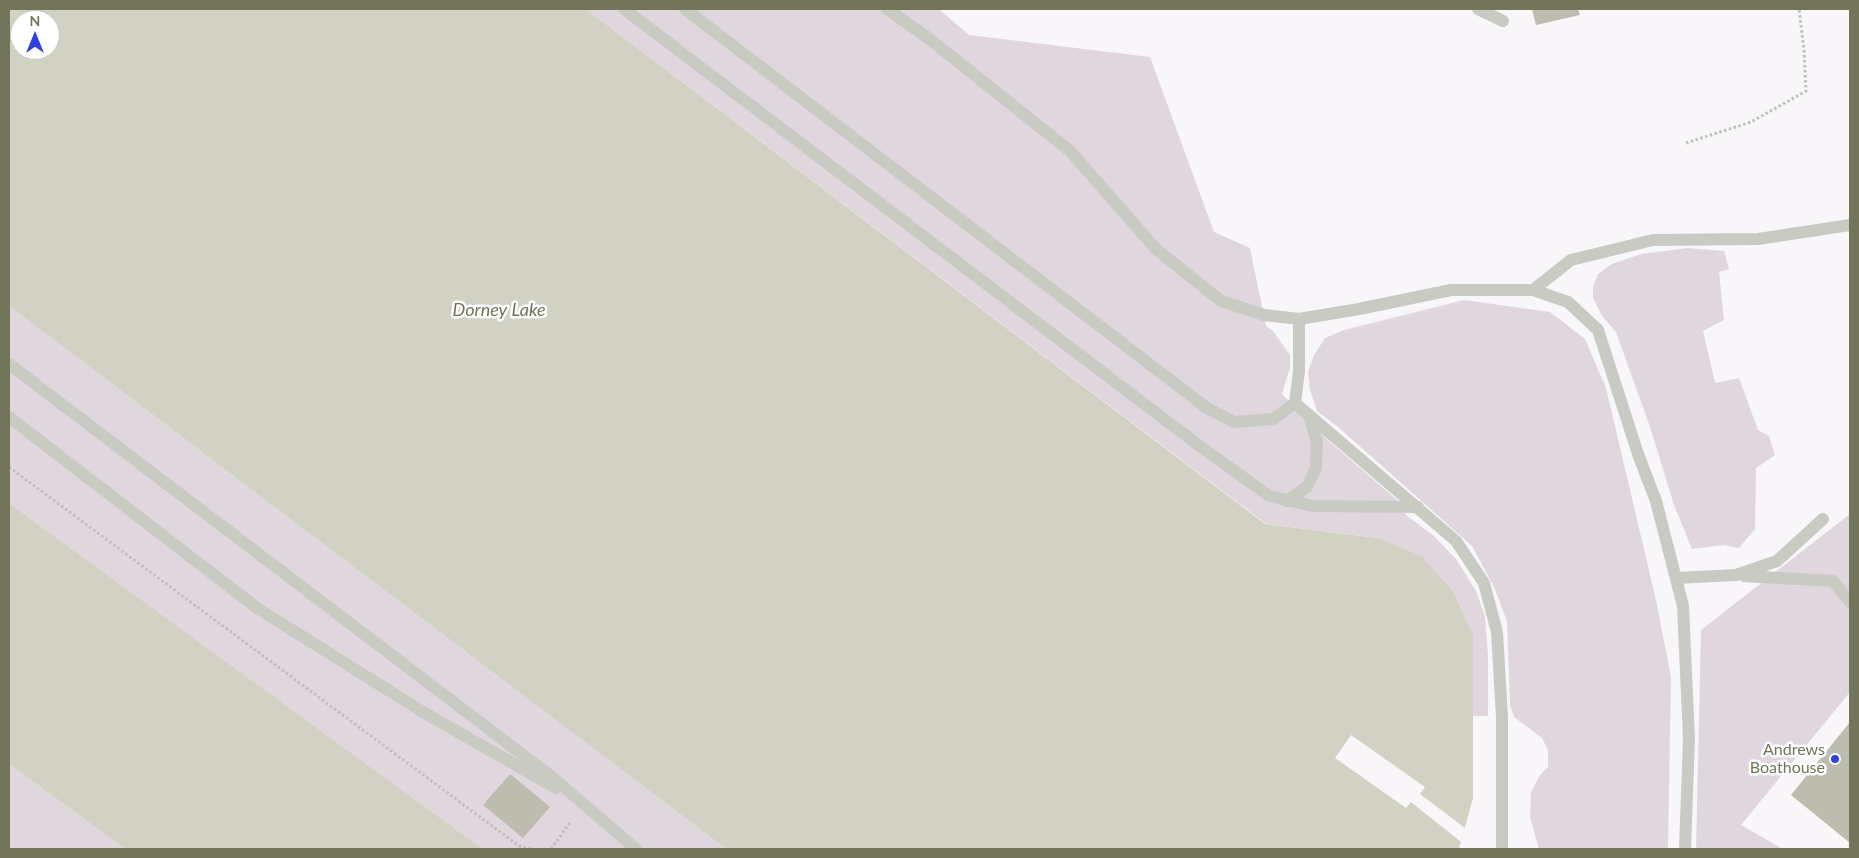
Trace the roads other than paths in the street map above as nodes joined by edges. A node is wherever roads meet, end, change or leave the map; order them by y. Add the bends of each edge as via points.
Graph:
1 (624, 9) edge
2 (685, 9) edge
3 (887, 9) edge
4 (1478, 9) edge
5 (1503, 21) dead end
6 (1850, 225) edge
7 (1533, 290) junction
8 (1299, 319) junction
9 (9, 364) edge
10 (1295, 403) junction
11 (1308, 414) junction
12 (9, 417) edge
13 (1287, 501) junction
14 (1418, 508) junction
15 (1823, 519) dead end
16 (1736, 575) junction
17 (1676, 578) junction
18 (1850, 602) edge
19 (583, 803) junction
20 (636, 849) edge
21 (1502, 849) edge
22 (1685, 849) edge

1 - 13 lane via 1200,446 1269,496
2 - 10 lane via 1208,408 1234,422 1273,419
3 - 8 lane via 1070,151 1156,248 1221,301 1264,315
4 - 5 lane
6 - 7 lane via 1758,239 1653,240 1571,260
7 - 8 lane via 1451,290
7 - 17 lane via 1568,302 1598,330 1656,501
8 - 10 lane via 1300,371
9 - 19 lane
10 - 11 lane
11 - 13 lane via 1317,443 1316,468 1307,487
11 - 14 lane
12 - 19 lane via 257,608 423,712
13 - 14 lane via 1312,506
14 - 21 lane via 1456,541 1484,583 1497,632 1502,717
15 - 16 lane via 1777,561
16 - 17 lane
16 - 18 lane via 1834,581
17 - 22 lane via 1683,606 1689,739
19 - 20 lane

